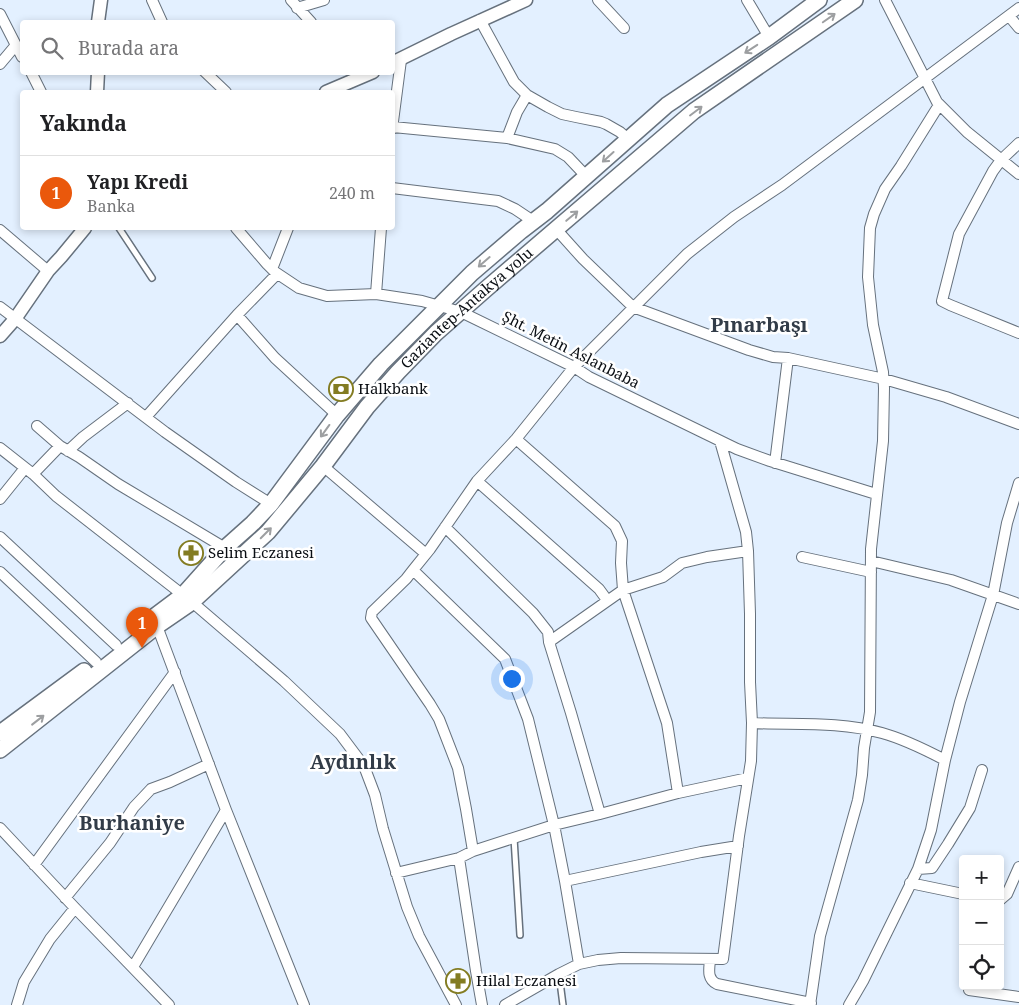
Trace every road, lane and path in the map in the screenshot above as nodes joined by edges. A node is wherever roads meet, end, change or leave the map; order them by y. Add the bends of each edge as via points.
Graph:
1 (101, 0) edge
2 (152, 0) edge
3 (324, 0) edge
4 (526, 0) edge
5 (598, 0) edge
6 (747, 0) edge
7 (819, 0) edge
8 (855, 0) edge
9 (885, 0) edge
10 (294, 4) edge
11 (1019, 8) edge
12 (0, 14) edge
13 (1009, 16) junction
14 (98, 20) edge
15 (161, 20) edge
16 (309, 20) edge
17 (480, 20) junction
18 (624, 28) dead end
19 (1019, 28) edge
20 (769, 37) junction
21 (16, 45) junction
22 (20, 53) edge
23 (397, 62) edge
24 (0, 64) edge
25 (32, 75) edge
26 (98, 75) edge
27 (208, 75) edge
28 (357, 76) edge
29 (925, 78) junction
30 (40, 90) edge
31 (97, 90) edge
32 (224, 90) edge
33 (330, 90) edge
34 (395, 95) edge
35 (527, 95) junction
36 (939, 105) junction
37 (395, 128) edge
38 (507, 138) junction
39 (628, 139) junction
40 (1019, 143) edge
41 (1001, 160) junction
42 (1019, 174) edge
43 (586, 176) junction
44 (395, 188) edge
45 (533, 221) junction
46 (0, 230) edge
47 (83, 230) edge
48 (120, 230) edge
49 (238, 230) edge
50 (287, 230) edge
51 (381, 230) edge
52 (556, 230) junction
53 (48, 271) junction
54 (275, 272) junction
55 (152, 278) dead end
56 (376, 294) junction
57 (0, 306) edge
58 (439, 306) junction
59 (633, 307) junction
60 (461, 312) junction
61 (237, 315) junction
62 (16, 319) junction
63 (1019, 332) edge
64 (0, 336) edge
65 (788, 358) junction
66 (574, 367) junction
67 (884, 379) junction
68 (128, 403) junction
69 (337, 414) junction
70 (146, 417) junction
71 (1019, 424) edge
72 (37, 426) dead end
73 (516, 439) junction
74 (720, 442) junction
75 (0, 448) edge
76 (64, 448) junction
77 (775, 463) junction
78 (323, 466) junction
79 (29, 471) junction
80 (477, 481) junction
81 (1019, 483) edge
82 (876, 494) junction
83 (0, 499) edge
84 (271, 504) junction
85 (445, 528) junction
86 (0, 536) edge
87 (225, 548) junction
88 (748, 551) junction
89 (426, 554) junction
90 (802, 557) dead end
91 (871, 560) junction
92 (412, 570) junction
93 (871, 572) junction
94 (2, 579) edge
95 (623, 590) junction
96 (993, 595) junction
97 (187, 599) junction
98 (606, 600) junction
99 (1019, 604) edge
100 (157, 626) junction
101 (549, 642) junction
102 (116, 645) junction
103 (96, 662) junction
104 (175, 672) junction
105 (752, 723) junction
106 (867, 729) junction
107 (0, 732) edge
108 (0, 750) edge
109 (945, 760) junction
110 (208, 764) junction
111 (982, 770) dead end
112 (748, 778) junction
113 (678, 793) junction
114 (226, 810) junction
115 (600, 814) junction
116 (554, 825) junction
117 (0, 828) edge
118 (514, 838) junction
119 (738, 846) junction
120 (473, 850) junction
121 (459, 858) junction
122 (34, 865) junction
123 (1019, 868) edge
124 (918, 869) junction
125 (396, 873) junction
126 (565, 881) junction
127 (910, 883) junction
128 (959, 893) edge
129 (1004, 897) edge
130 (65, 898) junction
131 (75, 908) junction
132 (520, 935) dead end
133 (710, 960) junction
134 (579, 964) junction
135 (133, 967) junction
136 (559, 974) junction
137 (969, 990) edge
138 (1019, 997) edge
139 (811, 1004) edge
140 (17, 1005) edge
141 (169, 1005) edge
142 (304, 1005) edge
143 (456, 1005) edge
144 (482, 1005) edge
145 (505, 1005) edge
146 (563, 1005) edge
147 (849, 1005) edge

1 - 14 street
2 - 15 street
3 - 10 street
4 - 17 street
5 - 18 street
6 - 20 street
7 - 20 main road, Gaziantep-Antakya yolu
52 -> 8 main road, Gaziantep-Antakya yolu via 694,111
9 - 29 street
10 - 16 street
11 - 13 street
12 - 21 street
13 - 19 street
13 - 29 street
17 - 23 street
17 - 35 street via 514,82
20 -> 39 main road, Gaziantep-Antakya yolu via 666,105
21 - 22 street
21 - 24 street
23 - 34 street
25 - 30 street
26 - 31 street
27 - 32 street
28 - 33 street
29 - 36 street
29 - 59 street via 734,217 687,254
35 - 38 street
35 - 39 street via 562,114 606,124
36 - 41 street
36 - 67 street via 885,189 870,228 868,277
37 - 38 street
38 - 43 street via 559,151
39 -> 43 main road, Gaziantep-Antakya yolu
40 - 41 street
41 - 42 street
41 - 63 street via 959,234 942,301
43 - 45 main road, Gaziantep-Antakya yolu
44 - 45 street via 498,202
45 -> 58 main road, Gaziantep-Antakya yolu
46 - 53 street
47 - 53 street
48 - 55 lane
49 - 54 street, Şht. Metin Aslanbaba
50 - 54 street
51 - 56 street
52 - 59 street
52 - 60 main road, Gaziantep-Antakya yolu
53 - 62 street
54 - 56 street, Şht. Metin Aslanbaba via 299,288 327,296
54 - 61 street
56 - 58 street, Şht. Metin Aslanbaba
57 - 62 street
58 - 60 street, Şht. Metin Aslanbaba
58 - 69 main road, Gaziantep-Antakya yolu
59 - 65 street via 749,350
59 - 66 street
60 - 66 street, Şht. Metin Aslanbaba
60 - 78 main road, Gaziantep-Antakya yolu via 398,372
61 - 69 street via 275,358
61 - 70 street
62 - 64 street
62 - 68 street
65 - 67 street
65 - 77 street
66 - 73 street
66 - 74 street, Şht. Metin Aslanbaba via 589,378
67 - 71 street via 946,397
67 - 82 street via 883,442
68 - 70 street
68 - 76 street
69 -> 84 main road, Gaziantep-Antakya yolu
70 - 84 street
72 - 76 street
73 - 80 street
73 - 95 street via 615,526 622,541
74 - 77 street, Şht. Metin Aslanbaba
74 - 88 street via 746,532
75 - 79 street
76 - 79 street
76 - 87 street
77 - 82 street, Şht. Metin Aslanbaba
78 - 89 street
97 -> 78 main road, Gaziantep-Antakya yolu via 268,532
79 - 83 street
79 - 97 street
80 - 85 street
80 - 98 street via 599,589
81 - 96 street via 1007,523
82 - 91 street
84 - 87 main road, Gaziantep-Antakya yolu
85 - 89 street
85 - 101 street via 533,613 548,632
86 - 102 street
87 - 97 main road, Gaziantep-Antakya yolu
88 - 95 street via 682,563 663,577
88 - 105 street
89 - 92 street
90 - 93 street
91 - 93 street
91 - 96 street via 951,580
92 - 116 street via 505,659 528,719
92 - 120 street via 372,612 371,618 439,719 458,768
93 - 106 street via 870,712
94 - 103 street
95 - 98 street
95 - 113 street via 667,723
96 - 99 street
96 - 109 street
97 - 100 main road, Gaziantep-Antakya yolu
97 - 102 main road, Gaziantep-Antakya yolu
97 - 125 street via 284,681 340,734 364,766 375,794
98 - 101 street
100 - 104 street
108 -> 100 main road, Gaziantep-Antakya yolu
101 - 115 street
102 - 103 main road, Gaziantep-Antakya yolu
103 - 107 main road, Gaziantep-Antakya yolu
104 - 110 street
104 - 122 street
105 - 106 street
105 - 112 street
106 - 109 street via 907,741
106 - 139 street via 858,800 820,936
109 - 124 street via 931,830
110 - 114 street
110 - 130 street via 151,789
111 - 124 street via 970,808 948,844 932,868
112 - 113 street
112 - 119 street
113 - 115 street
114 - 135 street
114 - 142 street
115 - 116 street
116 - 118 street
116 - 126 street
117 - 122 street
118 - 120 street
118 - 132 lane
119 - 126 street
119 - 133 street via 723,959
120 - 121 street
121 - 125 street
121 - 144 street
122 - 130 street
123 - 129 street
124 - 127 street
125 - 143 street via 419,936
126 - 134 street
127 - 128 street
127 - 147 street
130 - 131 street
131 - 135 street
131 - 140 street via 50,939 24,982
133 - 134 street via 620,958
133 - 139 street via 709,975 717,984
134 - 136 street
135 - 141 street
136 - 145 street
136 - 146 lane
137 - 138 street

